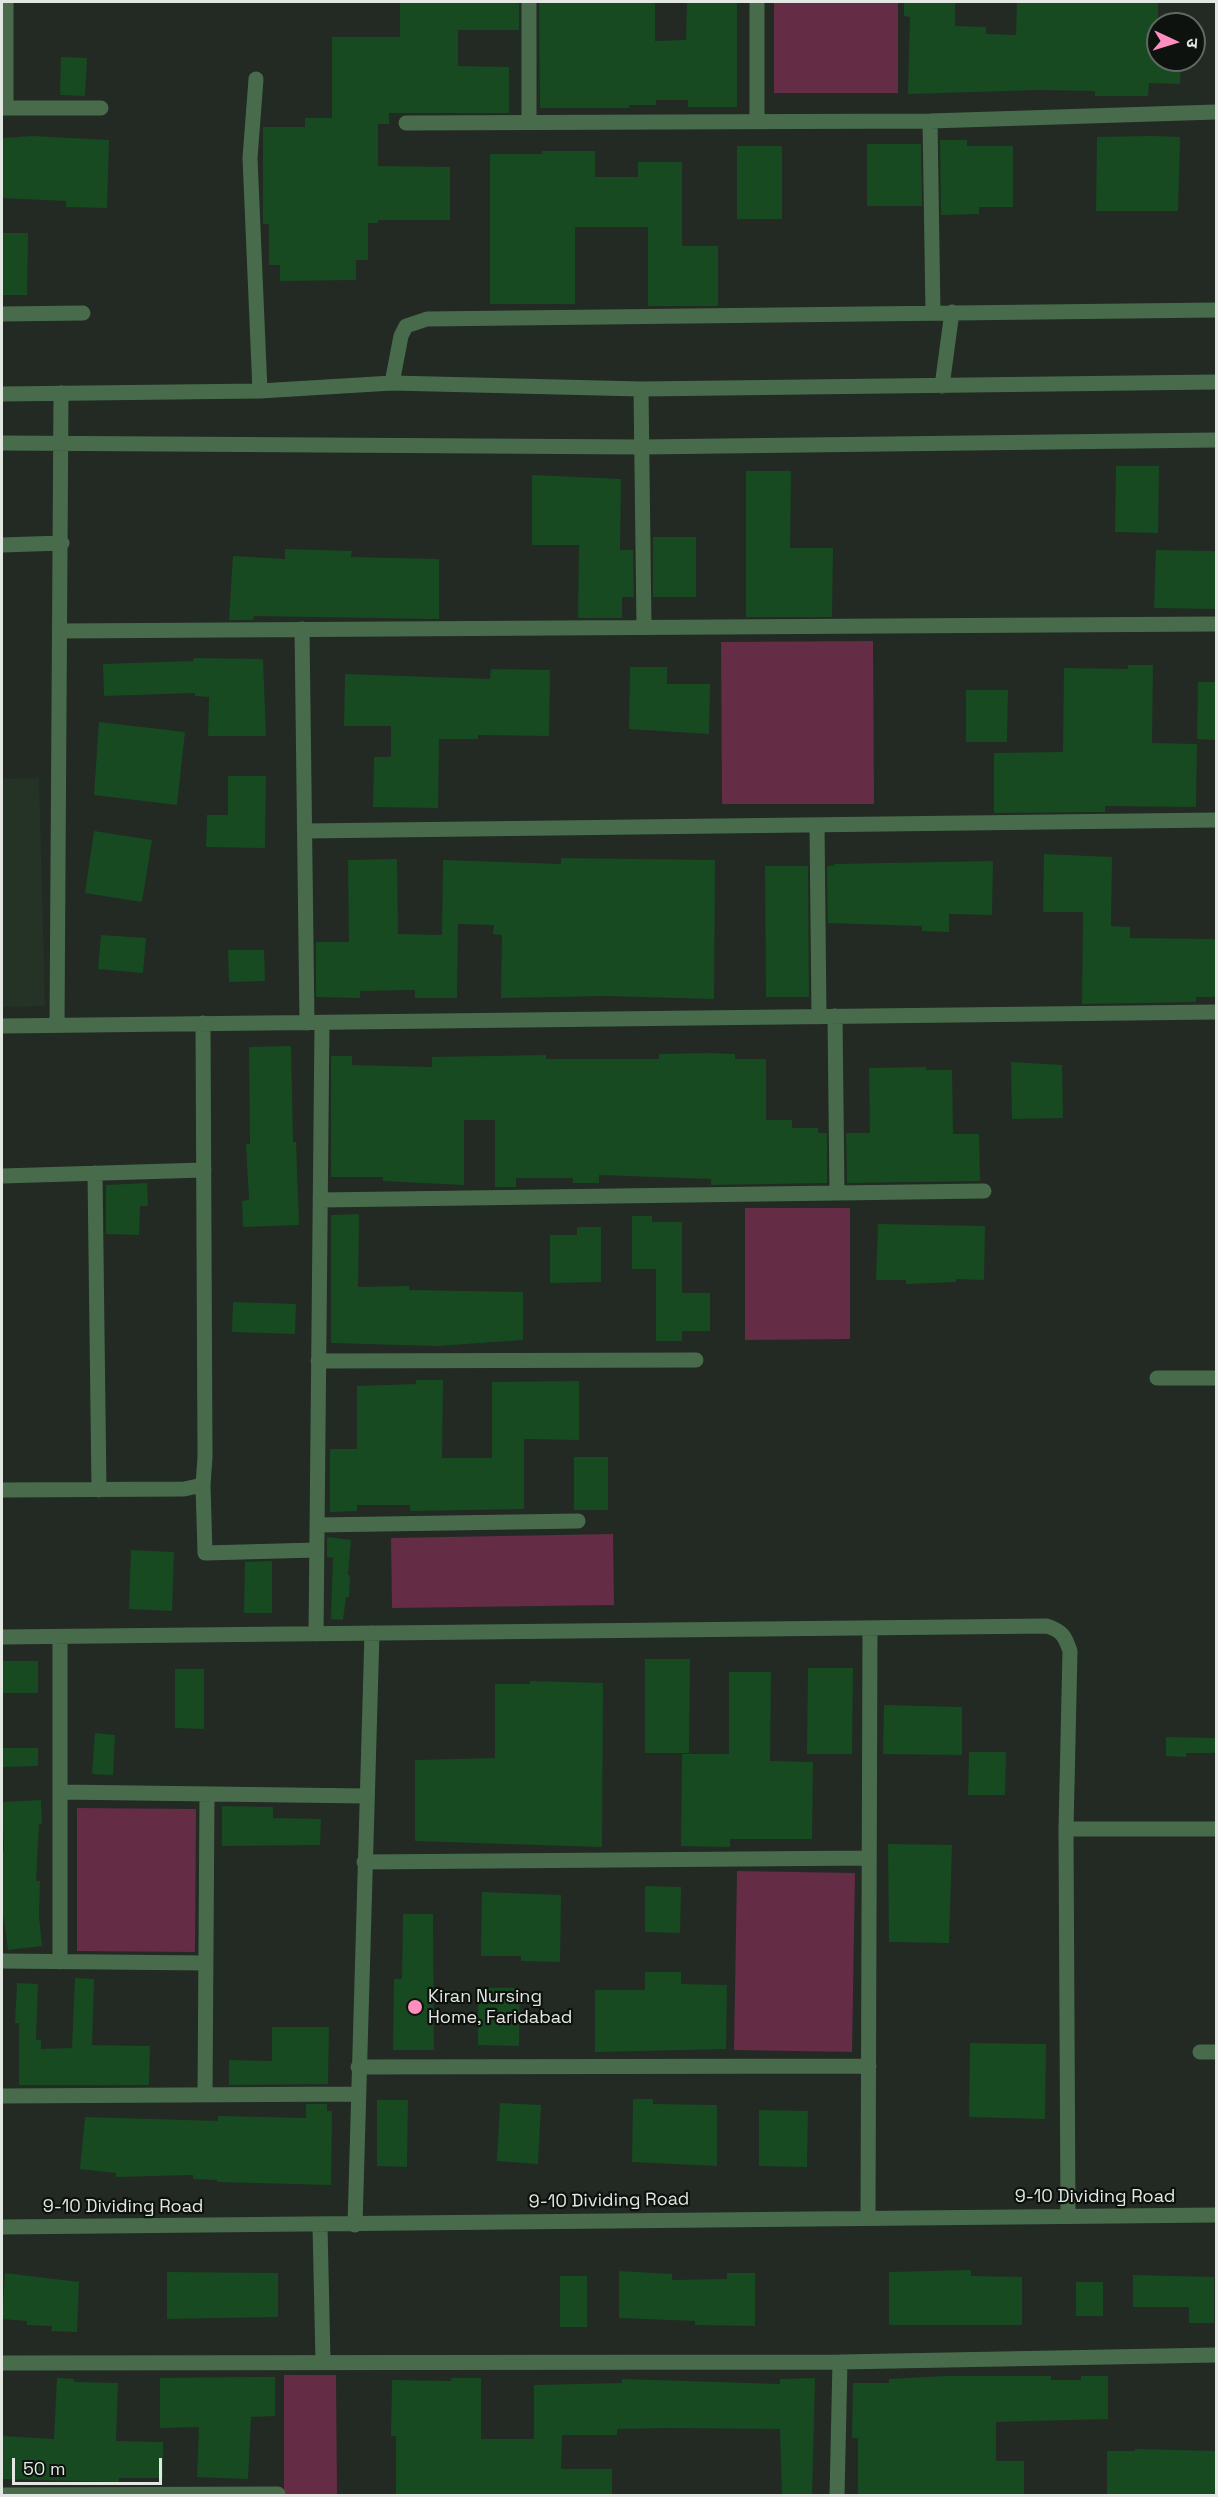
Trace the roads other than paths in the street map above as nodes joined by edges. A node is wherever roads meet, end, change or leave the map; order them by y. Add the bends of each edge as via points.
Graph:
1 (6, 2) edge
2 (529, 2) edge
3 (757, 2) edge
4 (256, 79) dead end
5 (4, 108) edge
6 (101, 108) dead end
7 (1216, 112) edge
8 (529, 121) junction
9 (757, 121) junction
10 (930, 121) junction
11 (406, 123) dead end
12 (1216, 310) edge
13 (952, 312) junction
14 (83, 313) dead end
15 (933, 313) junction
16 (2, 314) edge
17 (1216, 382) edge
18 (392, 383) junction
19 (942, 386) junction
20 (641, 389) junction
21 (260, 390) junction
22 (61, 393) junction
23 (2, 394) edge
24 (1216, 440) edge
25 (2, 442) edge
26 (63, 442) junction
27 (641, 447) junction
28 (62, 543) junction
29 (2, 544) edge
30 (1216, 624) edge
31 (644, 627) junction
32 (302, 629) junction
33 (61, 631) junction
34 (1216, 820) edge
35 (817, 825) junction
36 (305, 831) junction
37 (1216, 1012) edge
38 (835, 1016) junction
39 (819, 1017) junction
40 (203, 1023) junction
41 (314, 1023) junction
42 (57, 1025) junction
43 (2, 1026) edge
44 (204, 1170) junction
45 (96, 1173) junction
46 (2, 1176) edge
47 (984, 1191) dead end
48 (837, 1193) junction
49 (320, 1200) junction
50 (696, 1360) dead end
51 (318, 1361) junction
52 (1157, 1378) dead end
53 (1216, 1378) edge
54 (203, 1485) junction
55 (2, 1490) edge
56 (99, 1490) junction
57 (578, 1521) dead end
58 (317, 1525) junction
59 (316, 1550) junction
60 (870, 1628) junction
61 (372, 1633) junction
62 (316, 1634) junction
63 (2, 1637) edge
64 (60, 1637) junction
65 (60, 1792) junction
66 (207, 1794) junction
67 (366, 1796) junction
68 (1066, 1829) junction
69 (1216, 1829) edge
70 (869, 1858) junction
71 (364, 1862) junction
72 (2, 1961) edge
73 (60, 1962) junction
74 (206, 1963) junction
75 (1200, 2052) dead end
76 (1216, 2052) edge
77 (868, 2066) junction
78 (358, 2067) junction
79 (357, 2094) junction
80 (205, 2095) junction
81 (2, 2096) edge
82 (1216, 2215) edge
83 (1068, 2216) junction
84 (868, 2218) junction
85 (354, 2225) junction
86 (320, 2226) junction
87 (2, 2227) edge
88 (1216, 2355) edge
89 (323, 2361) junction
90 (840, 2362) junction
91 (2, 2363) edge
92 (278, 2494) edge
93 (2, 2495) edge
94 (837, 2496) edge

1 - 5 street
2 - 8 street
3 - 9 street
4 - 21 street via 250,158
5 - 6 street
7 - 10 street
8 - 9 street
8 - 11 street
9 - 10 street
10 - 15 street
12 - 13 street
13 - 15 street
13 - 19 street
14 - 16 street
15 - 18 street via 427,319 406,326
17 - 19 street
18 - 20 street
18 - 21 street
19 - 20 street
20 - 27 street
21 - 22 street
22 - 23 street
22 - 26 street
24 - 27 street
25 - 26 street
26 - 27 street
26 - 28 street
27 - 31 street
28 - 29 street
28 - 33 street
30 - 31 street
31 - 32 street
32 - 33 street
32 - 36 street
33 - 42 street
34 - 35 street
35 - 36 street
35 - 39 street
36 - 41 street
37 - 38 street
38 - 39 street
38 - 48 street
39 - 41 street
40 - 41 street
40 - 42 street
40 - 44 street
41 - 49 street
42 - 43 street
44 - 45 street
44 - 54 street
45 - 46 street
45 - 56 street
47 - 48 street
48 - 49 street
49 - 51 street
50 - 51 street
51 - 58 street
52 - 53 street
54 - 56 street via 184,1489
54 - 59 street via 205,1553
55 - 56 street
57 - 58 street
58 - 59 street
59 - 62 street
60 - 61 street
60 - 68 street via 1047,1626 1059,1630 1070,1651
60 - 70 street
61 - 62 street
61 - 67 street
62 - 64 street
63 - 64 street
64 - 65 street
65 - 66 street
65 - 73 street
66 - 67 street
66 - 74 street
67 - 71 street
68 - 69 street
68 - 83 street
70 - 71 street
70 - 77 street
71 - 78 street
72 - 73 street
73 - 74 street
74 - 80 street
75 - 76 street
77 - 78 street
77 - 84 street
78 - 79 street
79 - 80 street
79 - 85 street
80 - 81 street
82 - 83 street, 9-10 Dividing Road
83 - 84 street, 9-10 Dividing Road
84 - 85 street, 9-10 Dividing Road
85 - 86 street, 9-10 Dividing Road
86 - 87 street, 9-10 Dividing Road
86 - 89 street
88 - 90 street
89 - 90 street
89 - 91 street
90 - 94 street
92 - 93 street

